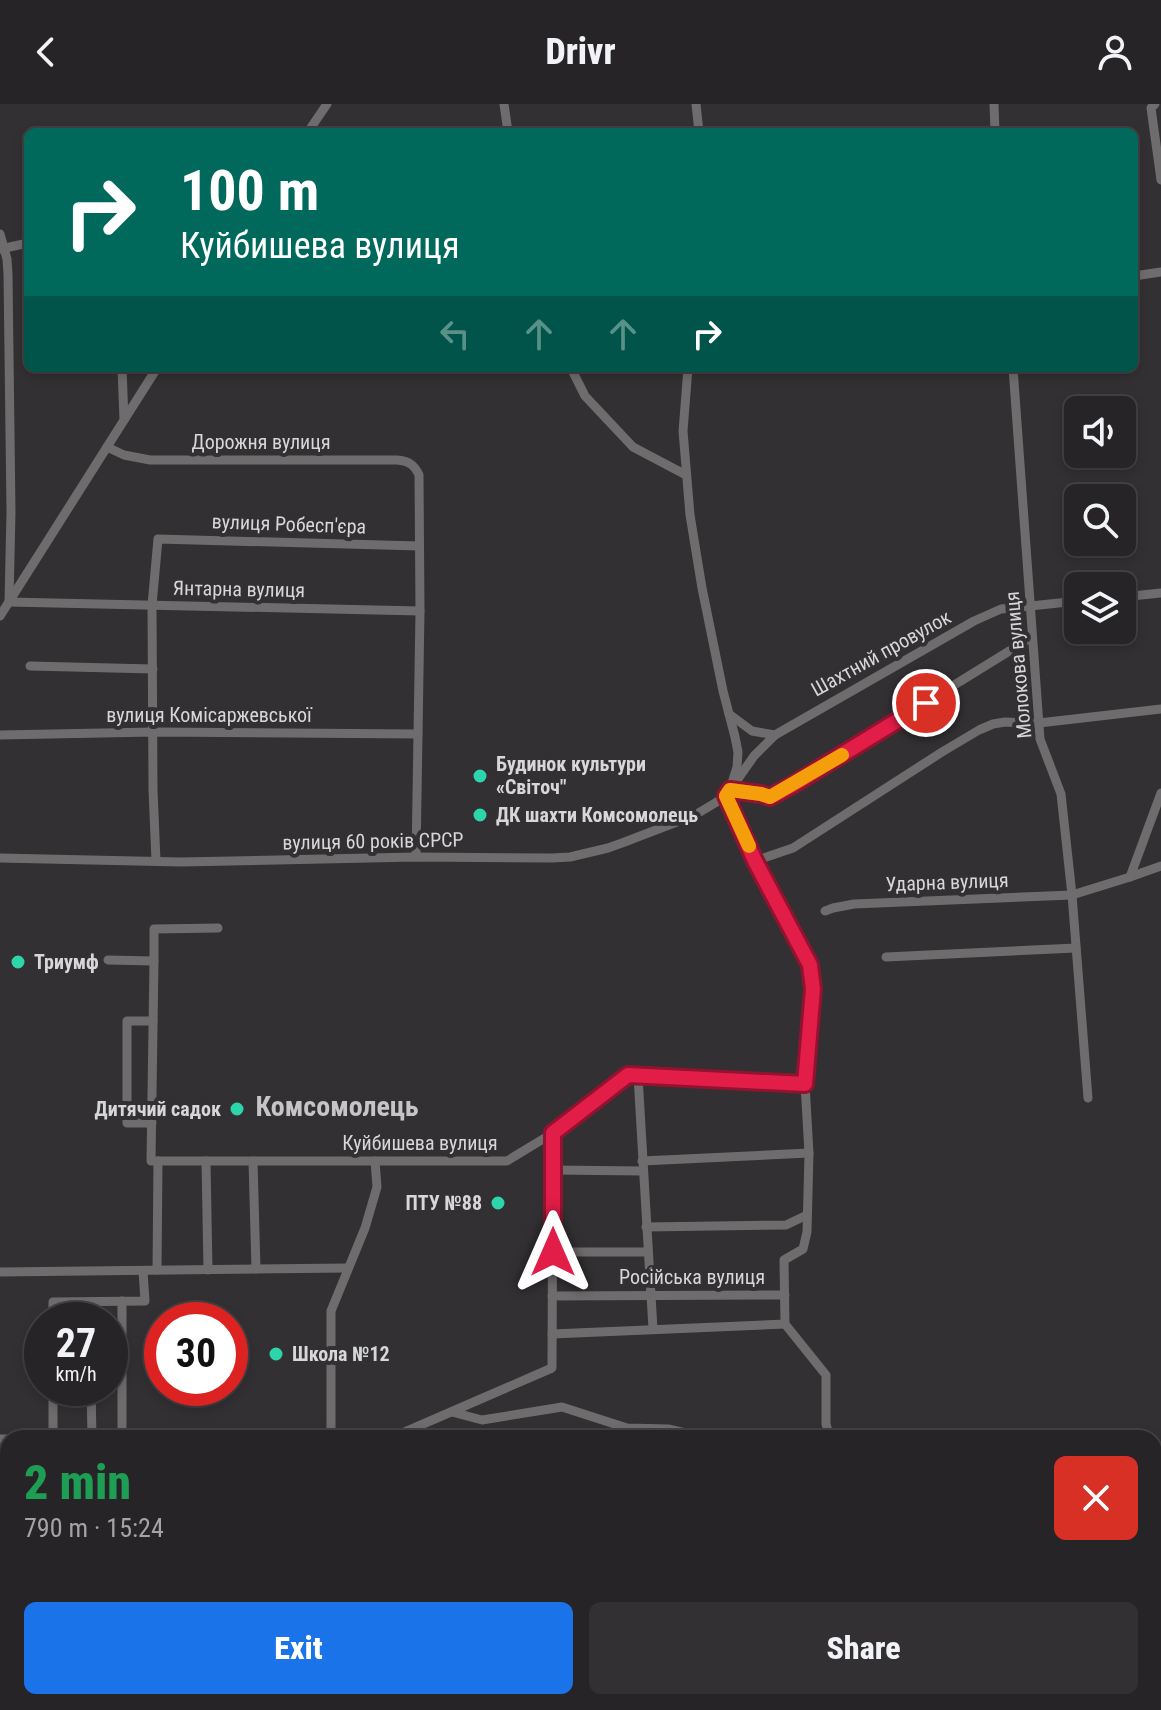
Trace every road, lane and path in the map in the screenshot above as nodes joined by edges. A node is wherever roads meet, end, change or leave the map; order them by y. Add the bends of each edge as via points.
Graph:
1 (327, 104) edge
2 (504, 104) edge
3 (696, 104) edge
4 (994, 104) edge
5 (1153, 106) edge
6 (311, 128) edge
7 (507, 128) edge
8 (699, 128) edge
9 (995, 128) edge
10 (1161, 180) edge
11 (0, 234) edge
12 (24, 244) edge
13 (2, 248) edge
14 (1161, 272) edge
15 (1138, 275) edge
16 (122, 372) edge
17 (154, 372) edge
18 (573, 372) edge
19 (688, 372) edge
20 (1013, 372) edge
21 (124, 420) junction
22 (107, 447) junction
23 (686, 475) junction
24 (419, 546) junction
25 (1161, 593) edge
26 (1136, 596) edge
27 (9, 602) junction
28 (1064, 602) edge
29 (152, 605) junction
30 (1030, 605) junction
31 (420, 611) junction
32 (0, 616) edge
33 (1032, 637) junction
34 (30, 666) dead end
35 (153, 669) junction
36 (1161, 709) edge
37 (729, 713) junction
38 (1039, 723) junction
39 (154, 732) junction
40 (418, 734) junction
41 (0, 735) edge
42 (775, 735) junction
43 (728, 793) junction
44 (1161, 793) edge
45 (416, 857) junction
46 (0, 858) edge
47 (156, 861) junction
48 (755, 861) junction
49 (1161, 866) edge
50 (1130, 877) junction
51 (1072, 895) junction
52 (825, 911) dead end
53 (218, 928) dead end
54 (1076, 948) junction
55 (886, 957) dead end
56 (108, 960) dead end
57 (154, 961) junction
58 (153, 1021) junction
59 (638, 1076) junction
60 (805, 1084) junction
61 (1088, 1098) dead end
62 (152, 1123) junction
63 (553, 1133) junction
64 (809, 1153) junction
65 (155, 1161) junction
66 (206, 1161) junction
67 (253, 1161) junction
68 (375, 1161) junction
69 (642, 1166) junction
70 (553, 1170) junction
71 (807, 1215) junction
72 (646, 1227) junction
73 (553, 1252) junction
74 (648, 1252) junction
75 (347, 1268) junction
76 (256, 1269) junction
77 (157, 1270) junction
78 (208, 1270) junction
79 (143, 1271) junction
80 (0, 1272) edge
81 (651, 1295) junction
82 (785, 1295) junction
83 (552, 1296) junction
84 (122, 1301) junction
85 (91, 1302) edge
86 (785, 1324) junction
87 (653, 1329) junction
88 (552, 1334) junction
89 (53, 1406) edge
90 (91, 1406) edge
91 (452, 1412) junction
92 (53, 1430) edge
93 (92, 1430) edge
94 (122, 1430) edge
95 (331, 1430) edge
96 (410, 1430) edge
97 (672, 1430) edge
98 (828, 1430) edge

1 - 6 street
2 - 7 street
3 - 8 street
4 - 9 street
5 - 10 street
11 - 13 street
12 - 13 street
13 - 27 street via 8,274
14 - 15 street
16 - 21 street
17 - 21 street
18 - 23 street via 585,396 633,447
19 - 23 street
20 - 30 street, Молокова вулиця
21 - 22 street
22 - 24 street, Дорожня вулиця via 150,460 411,463 419,475
22 - 27 street
23 - 37 street via 702,588
24 - 29 street, вулиця Робесп'єра via 158,539
24 - 31 street
25 - 26 street
27 - 29 street, Янтарна вулиця
27 - 32 street
28 - 30 street, Шахтний провулок
29 - 31 street, Янтарна вулиця
29 - 35 street
30 - 33 street, Молокова вулиця
30 - 42 street, Шахтний провулок via 1001,609 974,621
31 - 40 street
33 - 38 street, Молокова вулиця
33 - 43 street via 770,797
34 - 35 street
35 - 39 street
36 - 38 street
37 - 42 street via 752,731
37 - 43 street via 738,752
38 - 48 street via 1005,722 979,730 793,848
38 - 51 street, Молокова вулиця via 1061,794
39 - 40 street, вулиця Комісаржевської
39 - 41 street, вулиця Комісаржевської
39 - 47 street
40 - 45 street
42 - 43 street, Шахтний провулок
43 - 45 street, вулиця 60 років СРСР via 695,815 588,853 552,858
43 - 48 street
44 - 50 street
45 - 47 street, вулиця 60 років СРСР
46 - 47 street, вулиця 60 років СРСР
48 - 60 street via 810,965 813,989
49 - 50 street, Ударна вулиця
50 - 51 street, Ударна вулиця
51 - 52 street, Ударна вулиця via 854,904
51 - 54 street, Молокова вулиця
53 - 57 street via 154,929
54 - 55 street
54 - 61 street, Молокова вулиця
56 - 57 street
57 - 58 street
58 - 62 street
58 - 62 street via 127,1021 127,1123
59 - 60 street, Куйбишева вулиця
59 - 63 street, Куйбишева вулиця via 628,1075
59 - 69 street
60 - 64 street
62 - 65 street
63 - 68 street, Куйбишева вулиця via 507,1161
63 - 70 street
64 - 69 street
64 - 71 street
65 - 66 street, Куйбишева вулиця
65 - 77 street
66 - 67 street, Куйбишева вулиця
66 - 78 street
67 - 68 street, Куйбишева вулиця
67 - 76 street
68 - 75 street via 377,1187
69 - 70 street
69 - 72 street
70 - 73 street
71 - 72 street via 786,1225
71 - 82 street via 803,1249 784,1260
72 - 74 street
73 - 74 street
73 - 83 street
74 - 81 street
75 - 76 street
75 - 95 street via 331,1311
76 - 78 street
77 - 78 street
77 - 79 street
79 - 80 street
79 - 84 street via 145,1301
81 - 82 street, Російська вулиця
81 - 83 street, Російська вулиця
81 - 87 street
82 - 86 street
83 - 88 street
84 - 85 street
84 - 94 street
86 - 87 street
86 - 98 street via 826,1375
87 - 88 street
88 - 91 street via 552,1368
89 - 92 street
90 - 93 street
91 - 96 street
91 - 97 street via 482,1420 562,1407 627,1428

